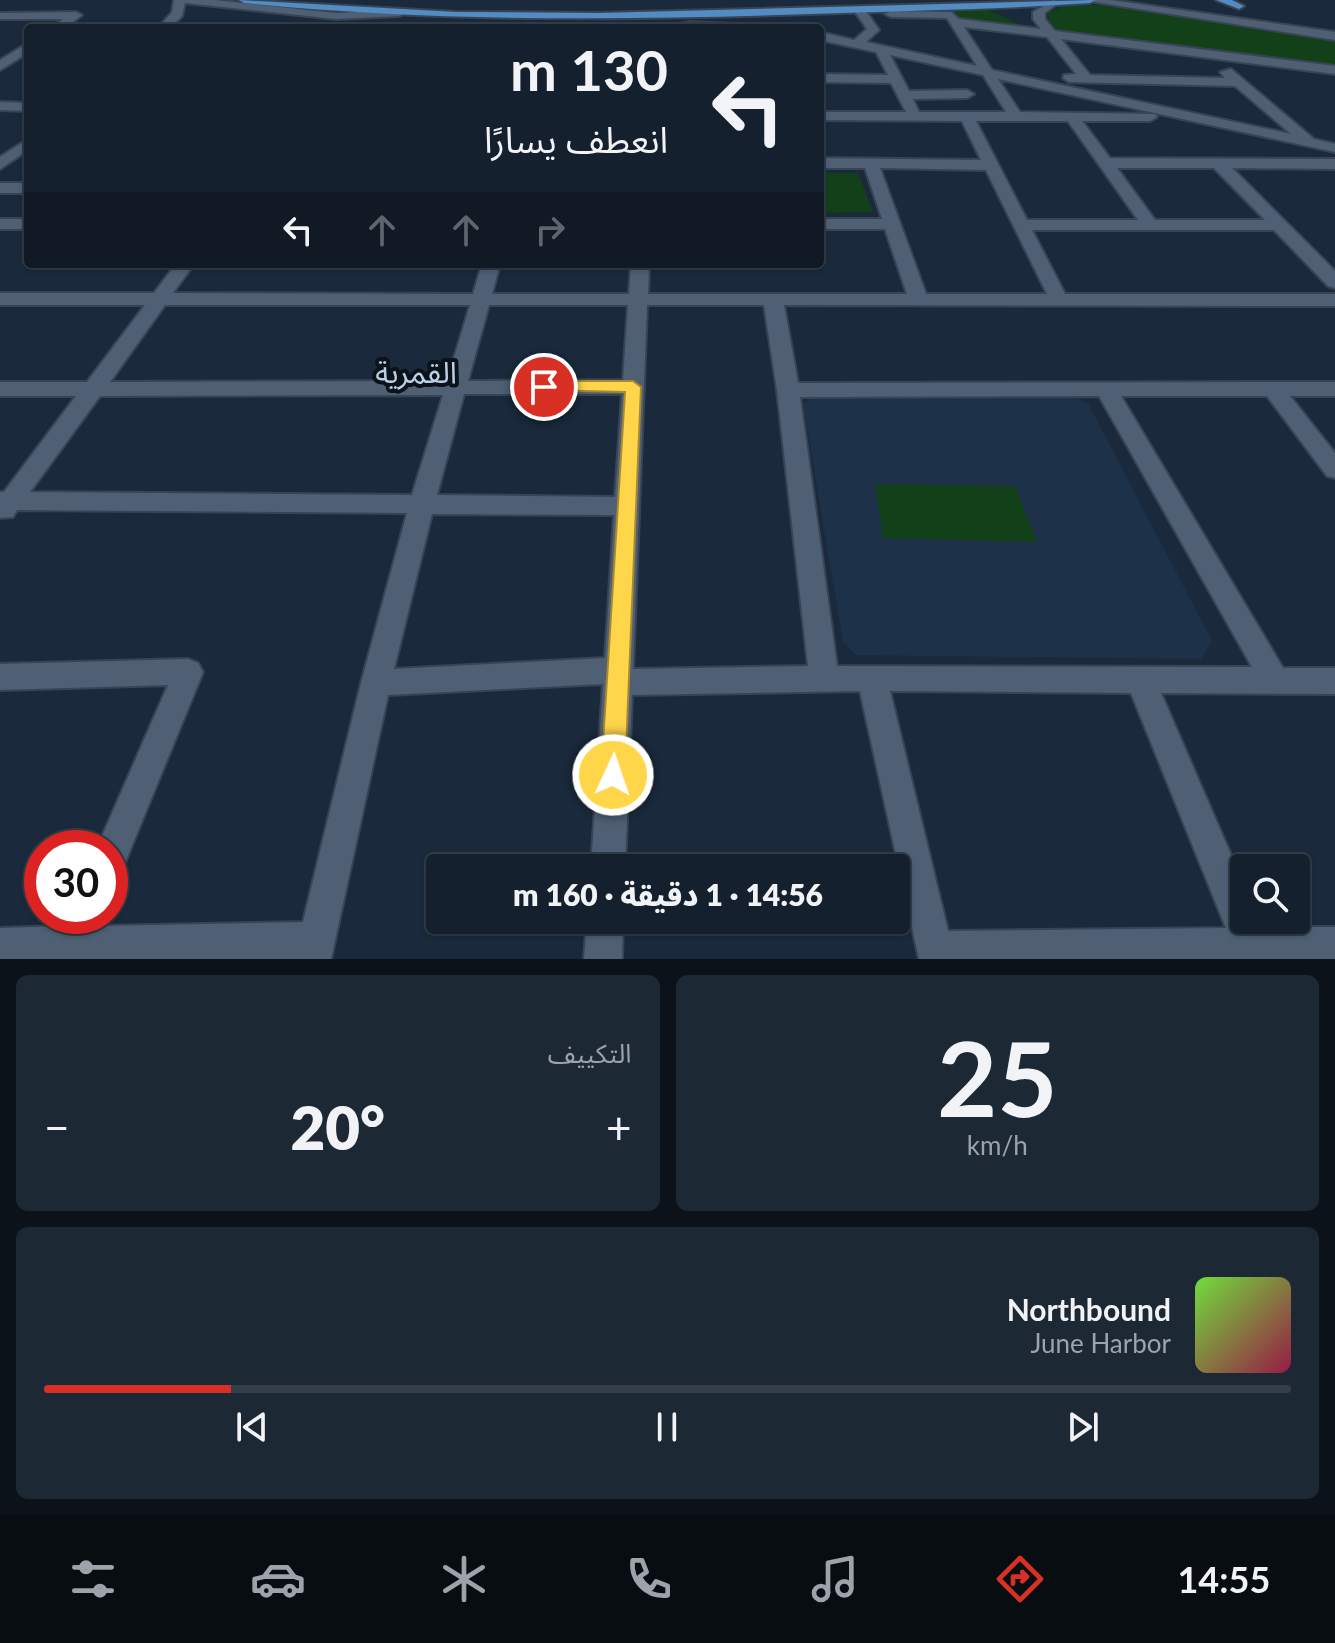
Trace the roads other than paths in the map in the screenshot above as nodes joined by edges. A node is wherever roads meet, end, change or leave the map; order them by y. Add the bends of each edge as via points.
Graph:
1 (71, 0) edge
2 (182, 0) edge
3 (244, 0) edge
4 (296, 0) edge
5 (1088, 0) edge
6 (1213, 0) edge
7 (1221, 0) edge
8 (1189, 1) edge
9 (1053, 3) junction
10 (983, 5) junction
11 (231, 7) junction
12 (853, 9) junction
13 (1248, 9) junction
14 (399, 13) junction
15 (478, 13) junction
16 (891, 14) dead end
17 (44, 15) junction
18 (0, 16) edge
19 (22, 16) junction
20 (175, 18) junction
21 (955, 22) junction
22 (63, 24) edge
23 (168, 24) edge
24 (1335, 24) edge
25 (0, 29) edge
26 (1050, 33) junction
27 (1329, 35) edge
28 (824, 37) edge
29 (851, 41) junction
30 (880, 47) junction
31 (24, 50) edge
32 (24, 51) edge
33 (0, 52) edge
34 (1202, 53) junction
35 (0, 66) edge
36 (985, 70) junction
37 (1331, 72) edge
38 (1017, 77) junction
39 (824, 78) edge
40 (1086, 78) junction
41 (896, 79) junction
42 (1238, 82) junction
43 (967, 94) dead end
44 (904, 95) junction
45 (0, 106) edge
46 (24, 107) edge
47 (824, 116) edge
48 (915, 117) junction
49 (967, 117) junction
50 (1016, 117) junction
51 (1197, 117) junction
52 (1073, 118) junction
53 (1310, 143) junction
54 (24, 146) edge
55 (1335, 148) edge
56 (824, 163) edge
57 (1105, 163) junction
58 (0, 164) edge
59 (871, 164) junction
60 (1219, 164) junction
61 (992, 165) junction
62 (1335, 165) edge
63 (0, 188) edge
64 (24, 188) edge
65 (0, 224) edge
66 (24, 224) edge
67 (824, 224) edge
68 (892, 224) junction
69 (1022, 225) junction
70 (1150, 225) junction
71 (1279, 225) junction
72 (182, 268) edge
73 (490, 268) edge
74 (640, 268) edge
75 (1334, 296) edge
76 (160, 298) junction
77 (0, 299) edge
78 (480, 299) junction
79 (638, 299) junction
80 (773, 299) junction
81 (918, 299) junction
82 (1059, 300) junction
83 (94, 387) junction
84 (455, 387) junction
85 (633, 387) junction
86 (0, 389) edge
87 (1106, 389) junction
88 (1273, 389) junction
89 (1335, 389) edge
90 (788, 390) junction
91 (1335, 470) edge
92 (422, 504) junction
93 (4, 506) edge
94 (627, 506) junction
95 (618, 676) junction
96 (0, 677) edge
97 (872, 678) junction
98 (824, 680) junction
99 (1275, 681) junction
100 (1335, 681) edge
101 (1141, 682) junction
102 (376, 683) junction
103 (122, 830) edge
104 (609, 854) edge
105 (60, 934) edge
106 (90, 934) edge
107 (604, 934) edge
108 (1335, 945) edge
109 (0, 946) edge
110 (1252, 946) junction
111 (314, 949) edge
112 (132, 951) edge
113 (603, 959) edge

1 - 17 street
2 - 11 street
2 - 20 street
3 - 14 main road
4 - 15 main road
5 - 9 main road
5 - 27 street
6 - 13 street
7 - 13 main road
8 - 27 street
9 - 10 main road
9 - 26 street via 1039,12
10 - 12 main road
10 - 26 street
11 - 14 street via 336,16
11 - 20 street
12 - 15 main road via 650,16
12 - 29 street via 873,30
13 - 24 street
14 - 15 main road
16 - 21 street via 951,15
17 - 19 street
17 - 22 street via 76,15
18 - 19 street
19 - 25 street
20 - 23 street
21 - 26 street
21 - 36 street
26 - 34 street
26 - 40 street
28 - 29 street
29 - 30 street
30 - 36 street
30 - 41 street
31 - 33 street
32 - 35 street
34 - 37 street
34 - 42 street
36 - 38 street
36 - 50 street
38 - 40 street
38 - 51 street
39 - 41 street
40 - 42 street
41 - 44 street
42 - 53 street
43 - 44 street
44 - 48 street
45 - 46 street
47 - 48 street
48 - 49 street
49 - 50 street
49 - 61 street
50 - 52 street
51 - 52 street
51 - 53 street
52 - 57 street
53 - 55 street
53 - 62 street
54 - 58 street
56 - 59 street
57 - 60 street
57 - 70 street
59 - 61 street
59 - 68 street
60 - 62 street
60 - 71 street
61 - 69 street
63 - 64 street
65 - 66 street
67 - 68 street
68 - 81 street
69 - 70 street
69 - 82 street
70 - 71 street
71 - 75 street
72 - 76 street
73 - 78 street
74 - 79 street
75 - 82 street
76 - 77 street
76 - 78 street
76 - 83 street
78 - 79 street
78 - 84 street
79 - 80 street
79 - 85 street
80 - 81 street
80 - 90 street
81 - 82 street
83 - 84 street
83 - 86 street
83 - 93 street
84 - 85 street
84 - 92 street
85 - 94 street
87 - 88 street
87 - 90 street
87 - 99 street
88 - 89 street
88 - 91 street
90 - 98 street
92 - 93 street
92 - 94 street
92 - 102 street
94 - 95 street
95 - 98 street
95 - 102 street
95 - 104 street
96 - 103 street via 188,672
97 - 98 street
97 - 101 street
97 - 110 street via 934,950
99 - 100 street
99 - 101 street
101 - 110 street
102 - 111 street
105 - 109 street
106 - 112 street
107 - 113 street
108 - 110 street
111 - 112 street

